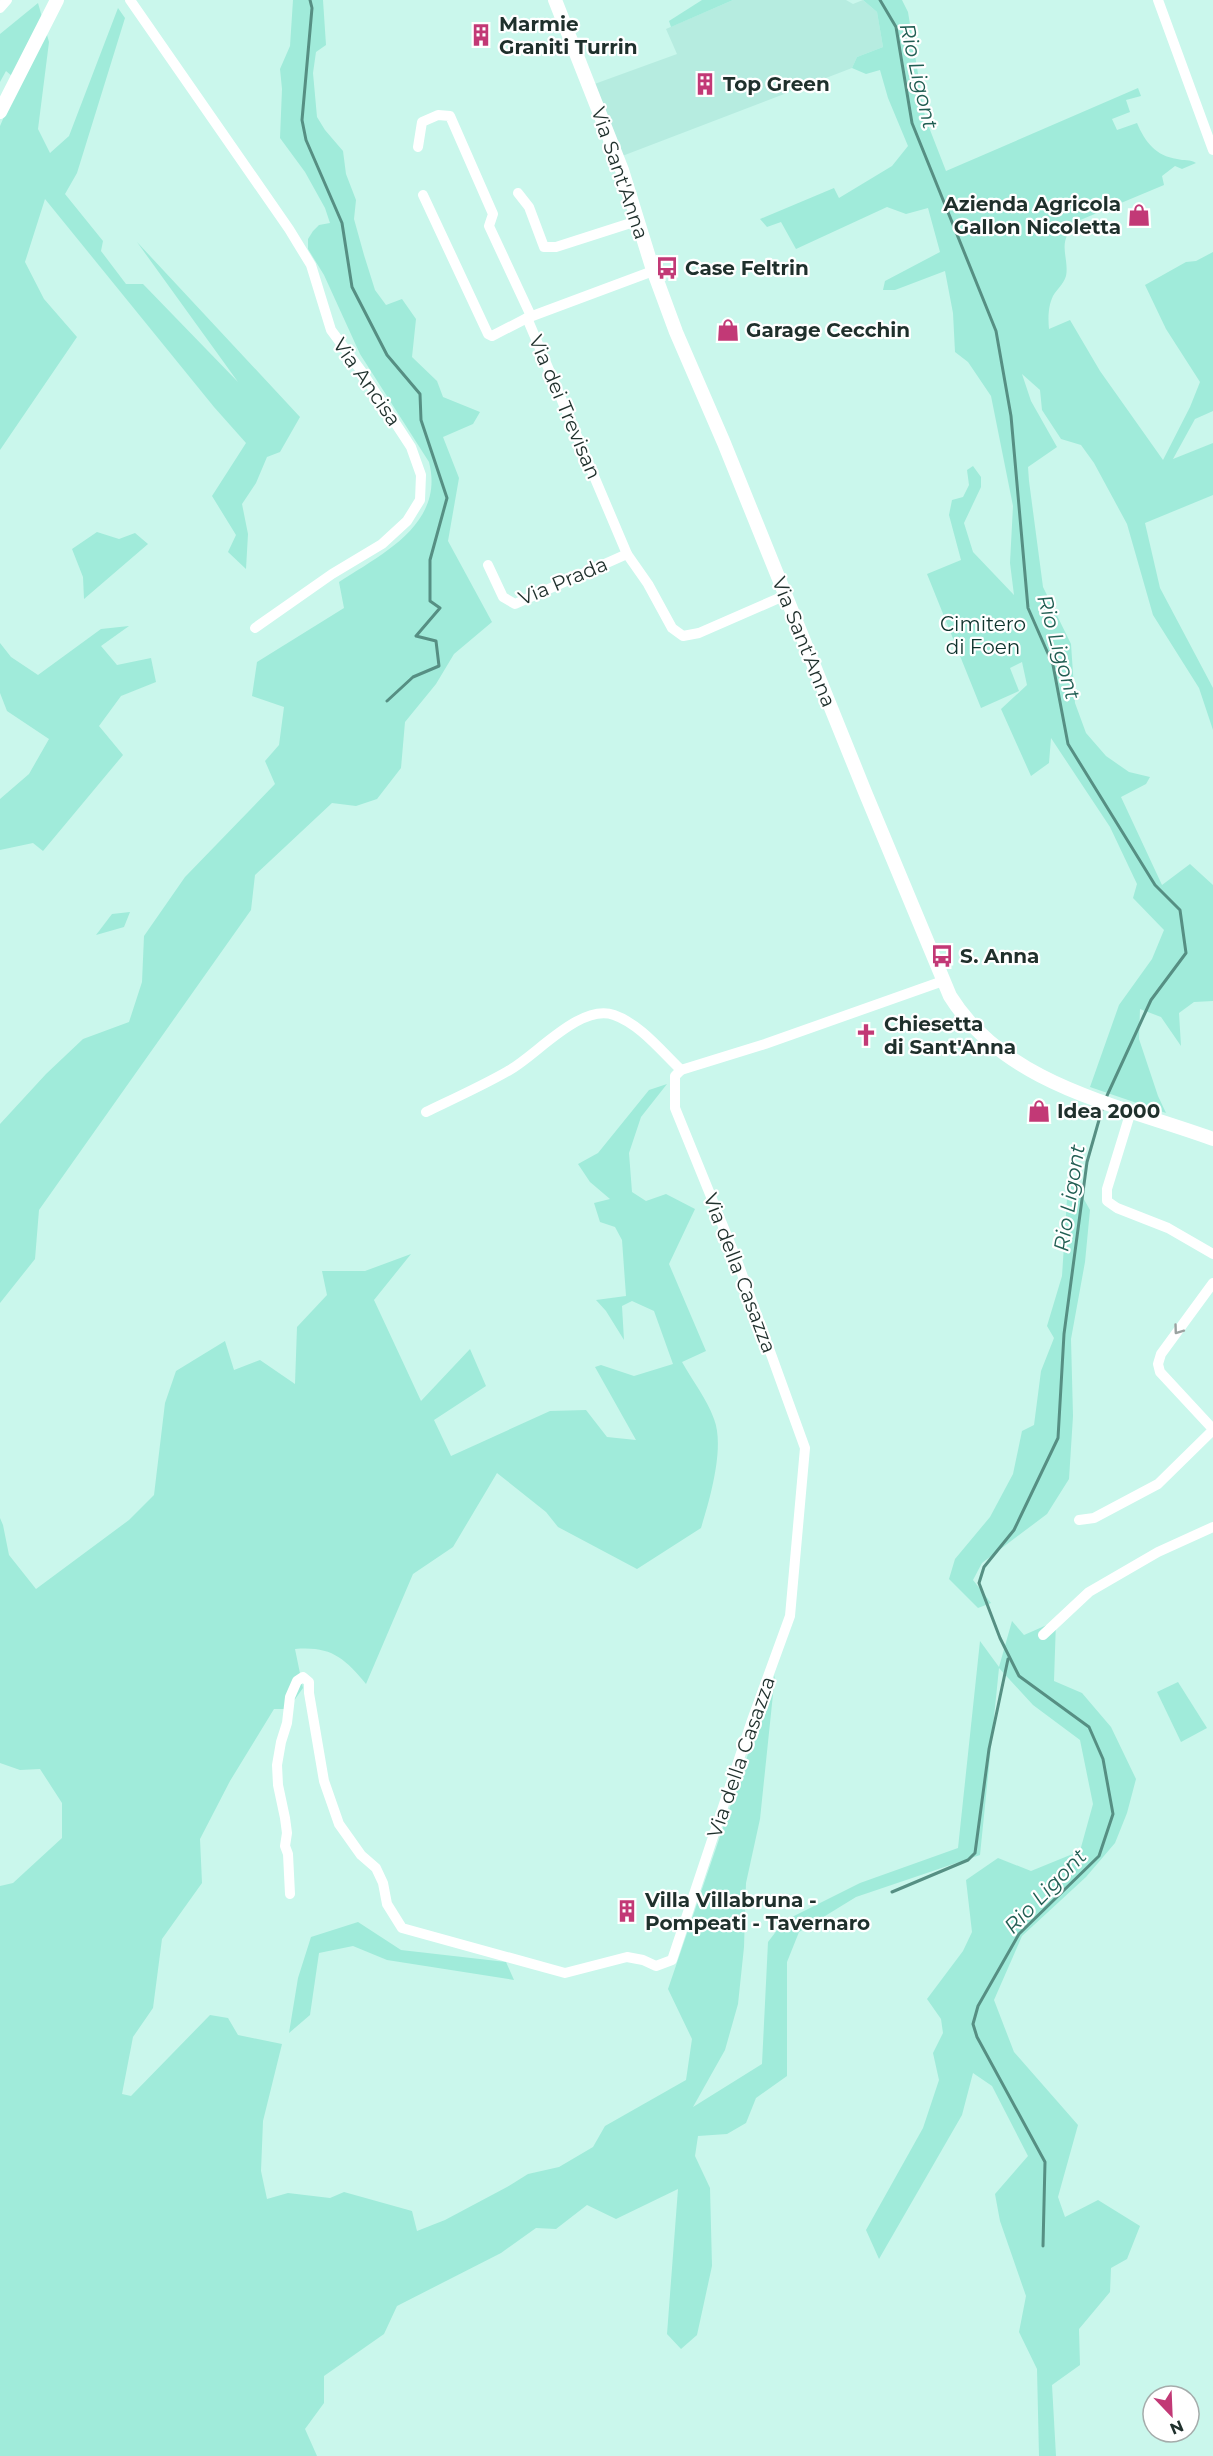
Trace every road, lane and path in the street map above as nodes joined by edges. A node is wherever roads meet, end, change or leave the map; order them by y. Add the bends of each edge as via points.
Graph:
1 (7, 0) edge
2 (57, 0) edge
3 (130, 0) edge
4 (555, 0) edge
5 (1158, 0) edge
6 (0, 8) edge
7 (0, 112) edge
8 (418, 147) dead end
9 (1213, 150) edge
10 (518, 193) dead end
11 (423, 195) dead end
12 (637, 220) junction
13 (653, 271) junction
14 (529, 317) junction
15 (627, 554) junction
16 (488, 565) dead end
17 (786, 595) junction
18 (255, 628) dead end
19 (943, 981) junction
20 (681, 1070) junction
21 (1131, 1111) junction
22 (426, 1112) dead end
23 (1213, 1139) edge
24 (1213, 1254) edge
25 (1213, 1283) edge
26 (1213, 1430) edge
27 (1078, 1520) dead end
28 (1213, 1527) edge
29 (1043, 1635) dead end
30 (290, 1894) dead end

1 - 6 street
2 - 7 main road
3 - 18 street, Via Ancisa via 305,256 331,330 411,447 421,475 420,500 407,521 382,544
4 - 12 main road, Via Sant'Anna via 622,170
5 - 9 street
8 - 14 street via 422,122 450,116 493,214 489,226
10 - 12 street via 529,207 544,247 556,247
11 - 14 street via 488,334 492,336
12 - 13 main road, Via Sant'Anna
13 - 14 street, Via dei Trevisan
13 - 17 main road, Via Sant'Anna
14 - 15 street, Via dei Trevisan
15 - 16 street, Via Prada via 515,604 503,597
15 - 17 street, Via Prada via 672,628 683,636 699,633
17 - 19 main road, Via Sant'Anna
19 - 20 street
19 - 21 main road, Via Sant'Anna via 970,1024 1023,1067
20 - 22 street via 632,1024 613,1014 594,1014 566,1027 510,1070
20 - 30 street, Via della Casazza via 675,1076 675,1108 738,1263 805,1448 790,1616 672,1960 656,1966 627,1957 565,1973 402,1928 387,1904 376,1868 361,1856 339,1824 324,1781 309,1682 303,1677 290,1697 277,1765 287,1833
21 - 23 main road, Via Sant'Anna
21 - 24 street via 1106,1193 1108,1203 1168,1228
25 -> 26 street via 1161,1354 1158,1364 1160,1372
26 - 27 street via 1158,1484 1094,1518
28 - 29 street via 1158,1552 1089,1592

